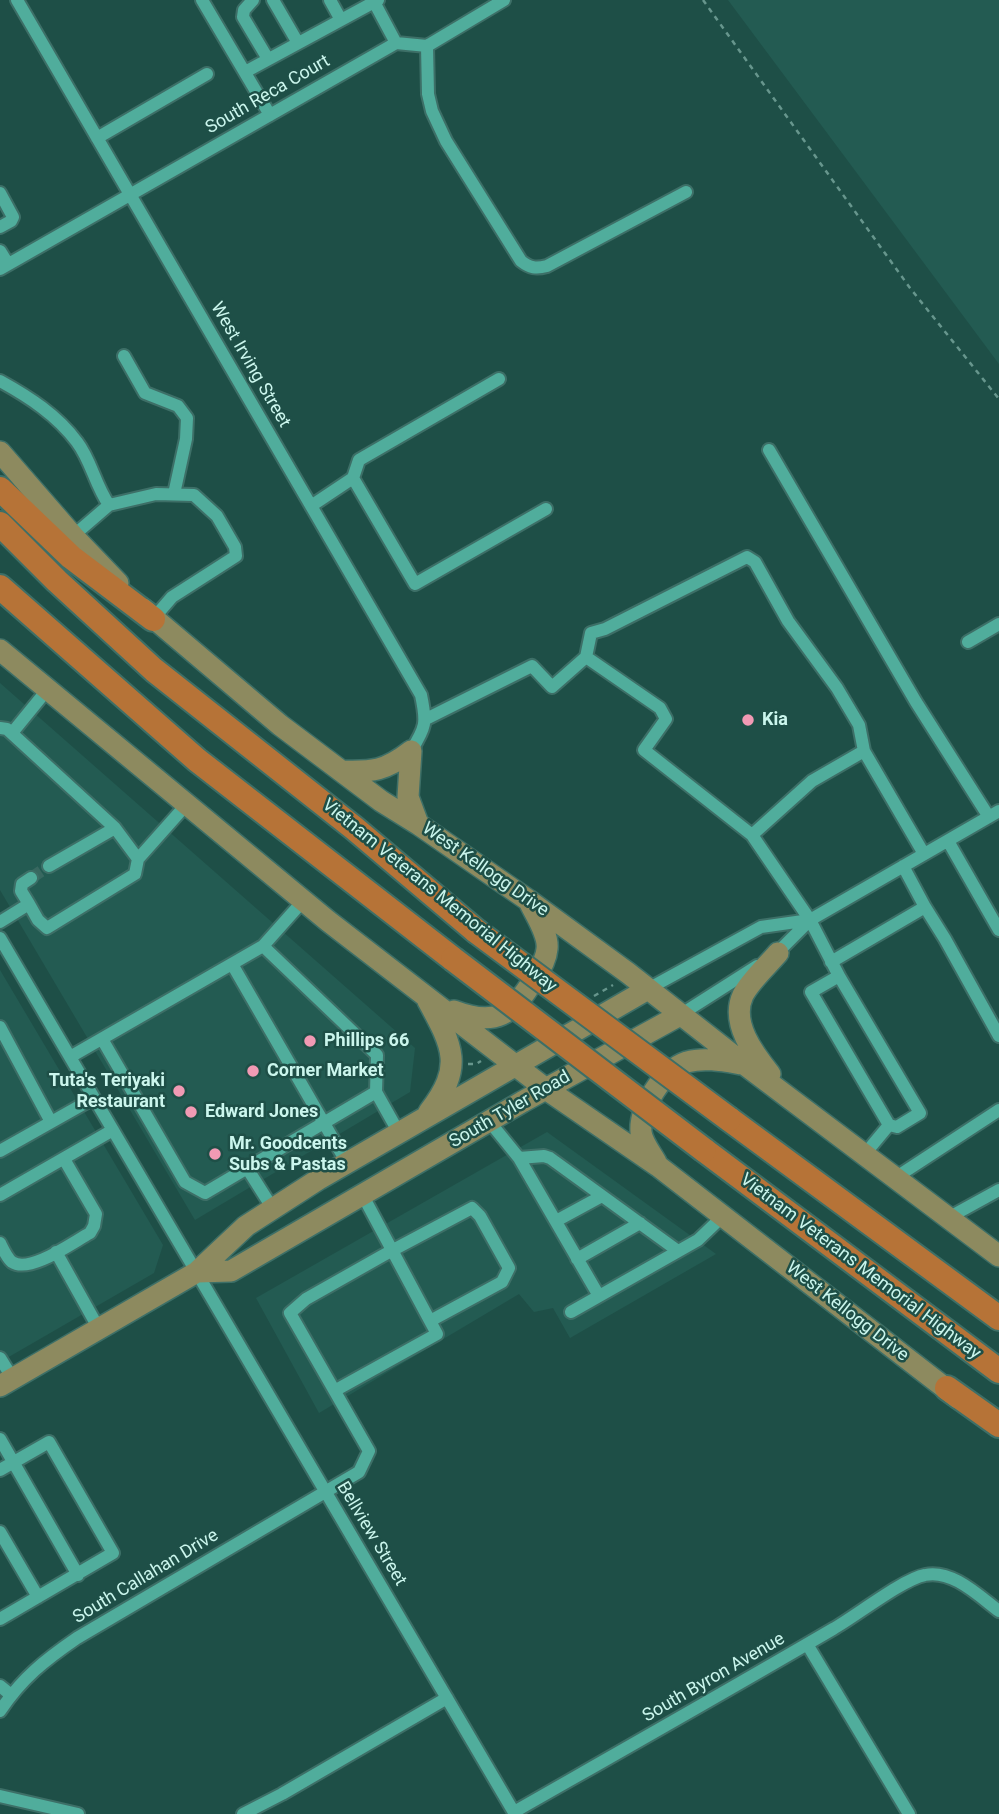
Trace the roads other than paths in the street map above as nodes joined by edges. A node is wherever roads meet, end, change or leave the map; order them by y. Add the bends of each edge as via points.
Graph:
1 (17, 0) edge
2 (202, 0) edge
3 (253, 0) edge
4 (273, 0) edge
5 (330, 0) edge
6 (504, 0) edge
7 (375, 1) edge
8 (341, 20) junction
9 (298, 43) junction
10 (396, 43) junction
11 (427, 46) junction
12 (268, 59) junction
13 (245, 72) junction
14 (207, 74) dead end
15 (270, 115) junction
16 (97, 138) junction
17 (685, 192) dead end
18 (0, 193) edge
19 (130, 194) junction
20 (0, 227) edge
21 (0, 251) edge
22 (4, 267) edge
23 (124, 356) dead end
24 (499, 379) dead end
25 (0, 381) edge
26 (769, 450) dead end
27 (0, 452) edge
28 (353, 478) junction
29 (0, 489) edge
30 (174, 494) junction
31 (109, 505) junction
32 (311, 506) junction
33 (546, 509) dead end
34 (0, 524) edge
35 (73, 536) junction
36 (0, 587) edge
37 (153, 619) junction
38 (999, 625) edge
39 (968, 642) dead end
40 (0, 650) edge
41 (586, 657) junction
42 (47, 690) junction
43 (426, 719) junction
44 (6, 731) edge
45 (411, 751) junction
46 (864, 751) junction
47 (342, 771) junction
48 (186, 805) junction
49 (994, 814) edge
50 (418, 824) junction
51 (115, 828) junction
52 (752, 835) junction
53 (948, 841) junction
54 (924, 854) junction
55 (138, 859) junction
56 (49, 866) tunnel mouth
57 (903, 866) junction
58 (31, 878) dead end
59 (528, 900) junction
60 (303, 901) junction
61 (29, 904) junction
62 (925, 907) junction
63 (810, 920) junction
64 (0, 922) edge
65 (999, 930) edge
66 (0, 938) edge
67 (263, 946) junction
68 (778, 953) junction
69 (831, 962) junction
70 (232, 964) junction
71 (839, 976) junction
72 (648, 989) junction
73 (431, 999) junction
74 (680, 1015) junction
75 (0, 1027) edge
76 (999, 1036) edge
77 (102, 1039) junction
78 (70, 1057) junction
79 (744, 1064) junction
80 (516, 1065) junction
81 (546, 1089) junction
82 (376, 1092) junction
83 (784, 1093) junction
84 (94, 1098) junction
85 (999, 1110) edge
86 (425, 1118) junction
87 (489, 1121) junction
88 (51, 1122) junction
89 (323, 1122) junction
90 (890, 1125) junction
91 (113, 1130) junction
92 (399, 1133) junction
93 (0, 1151) edge
94 (864, 1154) junction
95 (519, 1158) junction
96 (64, 1159) junction
97 (347, 1163) junction
98 (658, 1166) junction
99 (247, 1168) junction
100 (895, 1178) junction
101 (999, 1190) edge
102 (362, 1194) junction
103 (0, 1195) edge
104 (602, 1196) junction
105 (273, 1209) junction
106 (723, 1216) junction
107 (948, 1218) junction
108 (556, 1222) junction
109 (640, 1223) junction
110 (0, 1243) edge
111 (393, 1250) junction
112 (678, 1251) junction
113 (56, 1252) junction
114 (999, 1256) edge
115 (577, 1259) junction
116 (197, 1272) junction
117 (599, 1296) junction
118 (570, 1312) dead end
119 (999, 1318) edge
120 (430, 1321) junction
121 (99, 1329) junction
122 (0, 1358) edge
123 (999, 1371) edge
124 (6, 1383) edge
125 (947, 1388) junction
126 (336, 1390) junction
127 (999, 1425) edge
128 (999, 1432) edge
129 (0, 1439) edge
130 (13, 1462) junction
131 (0, 1470) edge
132 (326, 1493) junction
133 (0, 1532) edge
134 (78, 1574) junction
135 (38, 1597) junction
136 (999, 1611) edge
137 (0, 1619) edge
138 (807, 1644) junction
139 (0, 1686) edge
140 (10, 1695) junction
141 (447, 1698) junction
142 (0, 1711) edge
143 (0, 1796) edge
144 (515, 1813) edge
145 (78, 1814) edge
146 (243, 1814) edge
147 (909, 1814) edge

1 - 16 street, West Irving Street
2 - 13 street
3 - 12 street via 243,16
4 - 9 street
5 - 8 street
6 - 11 street
7 - 8 street
7 - 10 street
8 - 9 street
9 - 12 street
10 - 11 street
10 - 15 street, South Reca Court
11 - 17 street via 432,111 446,141 529,267 547,266
12 - 13 street
13 - 15 street
14 - 16 street
15 - 19 street, South Reca Court
16 - 19 street, West Irving Street
18 - 20 street via 13,217
19 - 22 street, South Reca Court
19 - 32 street, West Irving Street
21 - 22 street
23 - 30 street via 145,393 178,406 187,418
24 - 28 street via 359,460
25 - 31 street via 39,404 78,442
26 - 49 street via 916,702
27 - 35 main road, West Kellogg Drive
28 - 32 street
28 - 33 street via 415,584
29 - 37 highway via 71,557
30 - 31 street
30 - 37 street via 194,495 217,516 236,556 172,597
31 - 35 street
32 - 43 street, West Irving Street via 421,695
34 - 119 highway, Vietnam Veterans Memorial Highway, bridge via 154,670 476,931
35 - 37 main road, West Kellogg Drive
36 - 123 highway, Vietnam Veterans Memorial Highway, bridge via 197,761
37 - 47 main road, West Kellogg Drive
38 - 39 street
40 - 42 main road, West Kellogg Drive
41 - 43 street via 552,687 532,666
41 - 46 street via 591,633 747,557 755,562 788,621 848,706 859,725
41 - 52 street via 664,712 664,724 644,750
42 - 44 street
42 - 48 main road, West Kellogg Drive
43 - 45 street
44 - 51 street
45 - 47 main road via 378,771
45 - 50 main road via 408,797
46 - 52 street via 812,781
46 - 54 street
47 - 50 main road, West Kellogg Drive
48 - 55 street
48 - 60 main road, West Kellogg Drive
49 - 53 street, South Tyler Road
50 - 59 main road, West Kellogg Drive
51 - 55 street
51 - 56 street
52 - 63 street
53 - 54 street, South Tyler Road
53 - 65 street
54 - 57 street, South Tyler Road
55 - 61 street via 135,874 47,928
57 - 62 street
57 - 63 street, South Tyler Road
58 - 61 street via 21,891
59 - 72 main road, West Kellogg Drive
59 - 73 main road via 548,947 521,1000 492,1019 473,1018
60 - 67 street
60 - 73 main road, West Kellogg Drive
61 - 64 street
62 - 69 street
62 - 76 street
63 - 68 street, South Tyler Road
63 - 69 street
63 - 72 street, South Tyler Road via 761,927
66 - 78 street, Bellview Street
67 - 70 street
67 - 82 street via 377,1055
68 - 74 street, South Tyler Road
68 - 83 main road via 744,995 739,1015 753,1053
69 - 71 street
70 - 77 street
70 - 89 street
71 - 90 street via 811,992
71 - 90 street via 920,1113 897,1127
72 - 74 main road, West Kellogg Drive
72 - 80 main road, South Tyler Road
73 - 80 main road, West Kellogg Drive
73 - 86 main road via 453,1060 450,1078
74 - 79 main road, West Kellogg Drive
74 - 81 main road, South Tyler Road
75 - 88 street
77 - 78 street
77 - 99 street via 185,1182 205,1193
78 - 84 street, Bellview Street
79 - 83 main road, West Kellogg Drive
79 - 98 main road via 714,1059 686,1063 661,1081 641,1116 641,1136
80 - 81 main road, West Kellogg Drive
80 - 86 main road, South Tyler Road
81 - 87 main road, South Tyler Road
81 - 98 main road, West Kellogg Drive
82 - 89 street
82 - 92 street
83 - 94 main road, West Kellogg Drive
84 - 88 street
84 - 91 street, Bellview Street
85 - 100 street
86 - 92 main road, South Tyler Road
87 - 95 street
87 - 102 main road, South Tyler Road
88 - 93 street
89 - 97 street
89 - 99 street
90 - 94 street
91 - 96 street
91 - 116 street, Bellview Street
92 - 97 main road, South Tyler Road
94 - 100 main road, West Kellogg Drive
95 - 104 street via 550,1158
95 - 108 street
96 - 103 street
96 - 113 street via 96,1214 90,1233
97 - 105 main road, South Tyler Road
98 - 106 main road, West Kellogg Drive
99 - 105 street
100 - 107 main road, West Kellogg Drive
101 - 107 street
102 - 111 street
102 - 116 main road, South Tyler Road via 231,1270
104 - 108 street
104 - 109 street
105 - 116 main road, South Tyler Road via 246,1226
106 - 112 street via 698,1240
106 - 125 main road, West Kellogg Drive
107 - 114 main road, West Kellogg Drive
108 - 115 street
109 - 112 street
109 - 115 street
110 - 113 street via 10,1261 21,1266
111 - 120 street
111 - 120 street via 472,1208 509,1268 502,1282
111 - 126 street via 290,1312
112 - 117 street
113 - 121 street
115 - 117 street
116 - 121 main road, South Tyler Road
116 - 132 street, Bellview Street
117 - 118 street
120 - 126 street via 437,1334
121 - 124 main road, South Tyler Road
122 - 124 street
125 - 127 highway
125 - 128 main road, West Kellogg Drive
126 - 132 street, South Callahan Drive via 369,1451 359,1472
129 - 130 street
130 - 131 street
130 - 134 street
130 - 134 street via 51,1444 113,1550
132 - 140 street, South Callahan Drive via 77,1638 41,1662
132 - 141 street, Bellview Street
133 - 135 street
134 - 135 street
135 - 137 street
136 - 138 street, South Byron Avenue via 949,1577 930,1574 912,1579
138 - 144 street, South Byron Avenue
138 - 147 street
139 - 140 street
140 - 142 street, South Callahan Drive
141 - 144 street, Bellview Street
141 - 146 street
143 - 145 street

